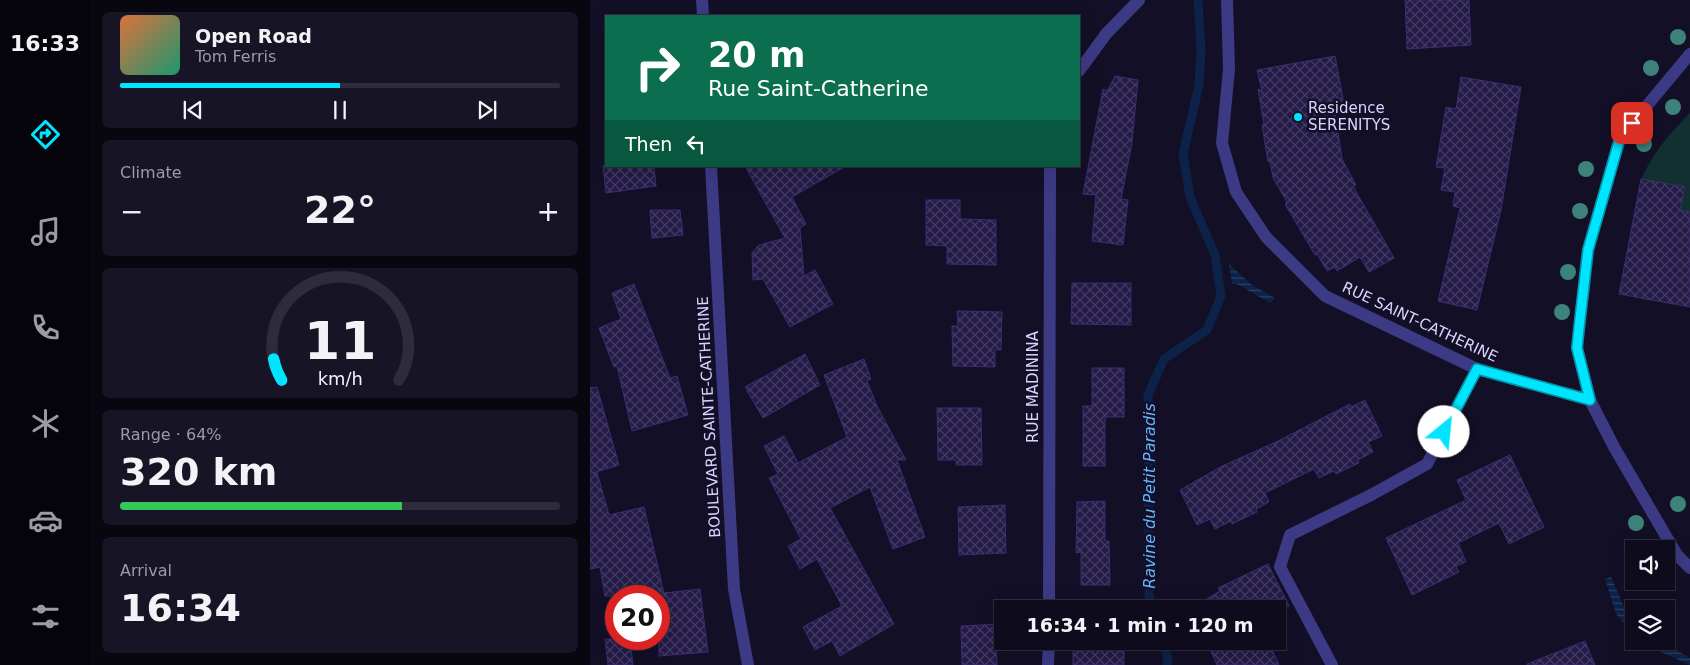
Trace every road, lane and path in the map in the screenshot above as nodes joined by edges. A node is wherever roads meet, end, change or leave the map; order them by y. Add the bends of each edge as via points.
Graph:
1 (702, 0) edge
2 (1139, 0) edge
3 (1227, 0) edge
4 (703, 15) edge
5 (1690, 54) edge
6 (1080, 70) edge
7 (711, 167) edge
8 (1050, 167) edge
9 (1477, 369) junction
10 (1590, 400) junction
11 (1690, 568) edge
12 (1049, 600) edge
13 (1048, 650) edge
14 (748, 665) edge
15 (1048, 665) edge
16 (1332, 665) edge

1 - 4 street
2 - 6 street via 1106,34
3 - 9 street, RUE SAINT-CATHERINE via 1229,69 1222,143 1236,192 1266,238 1325,296
5 - 10 street via 1620,138 1588,250 1580,319 1577,348
7 - 14 street, BOULEVARD SAINTE-CATHERINE via 734,589
8 - 12 street, RUE MADININA
9 - 10 street, RUE SAINT-CATHERINE
9 - 16 street via 1427,464 1290,535 1280,567
10 - 11 street via 1677,555
13 - 15 street

